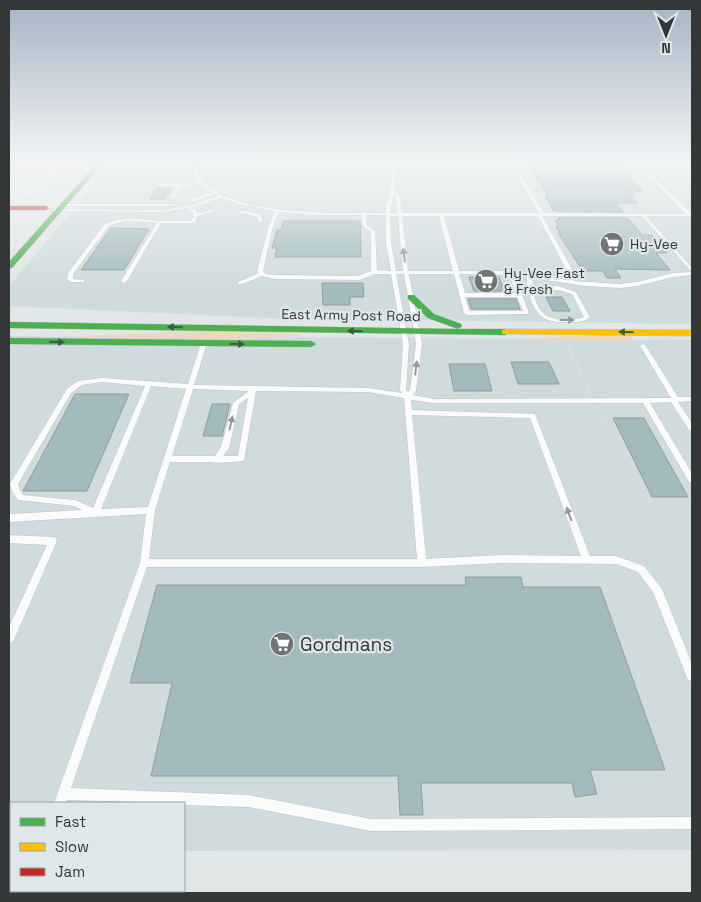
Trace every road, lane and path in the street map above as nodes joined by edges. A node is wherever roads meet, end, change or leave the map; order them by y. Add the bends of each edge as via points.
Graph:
1 (50, 204) edge
2 (64, 204) edge
3 (180, 204) edge
4 (196, 204) edge
5 (245, 204) edge
6 (389, 204) edge
7 (398, 204) edge
8 (534, 204) edge
9 (680, 204) edge
10 (187, 207) junction
11 (9, 208) edge
12 (46, 208) junction
13 (61, 208) junction
14 (213, 211) dead end
15 (277, 211) junction
16 (241, 212) dead end
17 (363, 214) junction
18 (387, 214) junction
19 (399, 214) junction
20 (441, 214) junction
21 (540, 214) junction
22 (195, 215) junction
23 (643, 215) junction
24 (691, 215) edge
25 (33, 221) dead end
26 (160, 222) junction
27 (261, 222) dead end
28 (9, 266) edge
29 (374, 272) junction
30 (394, 272) junction
31 (406, 272) junction
32 (456, 272) junction
33 (692, 272) edge
34 (263, 273) junction
35 (511, 273) junction
36 (529, 274) junction
37 (82, 280) dead end
38 (124, 281) dead end
39 (571, 282) junction
40 (240, 283) dead end
41 (531, 291) junction
42 (462, 295) junction
43 (519, 295) junction
44 (411, 297) junction
45 (542, 300) dead end
46 (546, 309) dead end
47 (540, 314) junction
48 (9, 326) edge
49 (404, 331) junction
50 (482, 331) junction
51 (417, 332) junction
52 (692, 333) edge
53 (692, 338) edge
54 (9, 341) edge
55 (204, 343) junction
56 (327, 344) dead end
57 (401, 344) junction
58 (424, 344) junction
59 (638, 346) junction
60 (658, 346) dead end
61 (149, 383) junction
62 (191, 387) junction
63 (253, 390) junction
64 (407, 396) junction
65 (692, 399) edge
66 (644, 400) junction
67 (674, 400) junction
68 (409, 412) junction
69 (692, 428) edge
70 (167, 459) junction
71 (216, 460) junction
72 (692, 480) edge
73 (151, 510) junction
74 (95, 513) junction
75 (9, 518) edge
76 (9, 539) edge
77 (586, 560) junction
78 (144, 563) junction
79 (422, 563) junction
80 (9, 638) edge
81 (692, 676) edge
82 (62, 799) edge
83 (692, 823) edge

1 - 12 main road
2 - 13 main road
3 - 13 lane
4 - 10 lane
5 - 15 lane
6 - 18 lane
7 - 19 lane
8 - 21 lane
9 - 24 lane
10 - 13 lane via 163,211
10 - 22 lane
11 - 12 main road
12 - 13 lane
12 - 25 main road
13 - 28 main road
14 - 22 lane
15 - 17 lane
15 - 34 lane via 260,272
16 - 27 lane via 258,215
17 - 18 lane
17 - 29 lane via 365,226 373,231
18 - 19 lane
18 - 30 lane
19 - 20 lane
31 -> 19 lane
20 - 21 lane
20 - 32 lane
21 - 23 lane
21 - 39 lane via 570,272
22 - 26 lane via 193,222
23 - 24 lane
23 - 33 lane
26 - 37 lane via 109,223 70,274 71,280
26 - 38 lane
29 - 30 lane
29 - 34 lane via 359,278 274,277
30 - 31 lane
30 - 49 lane
31 - 32 lane
31 - 44 lane
32 - 35 lane
32 - 42 lane
33 - 39 lane via 620,286
34 - 40 lane
35 - 36 lane
35 - 43 lane
36 - 39 lane
36 - 41 lane
41 - 45 lane
41 - 47 lane
47 -> 41 lane via 550,320 584,320 587,317 574,293 558,288
42 - 43 lane
42 - 43 lane via 468,313 526,313
44 - 50 main road via 424,313 434,319
44 - 51 lane
46 - 47 lane
49 -> 48 main road, East Army Post Road
49 - 51 main road, East Army Post Road
49 - 57 lane
50 - 51 main road, East Army Post Road
52 -> 50 main road, East Army Post Road
51 - 58 lane
53 - 59 main road via 650,339
54 -> 55 main road, East Army Post Road
55 -> 56 main road, East Army Post Road
55 - 62 lane
57 - 58 main road, East Army Post Road
57 - 64 lane via 403,390
64 -> 58 lane via 413,391
59 - 60 main road
59 - 67 lane
61 - 62 lane
61 - 74 lane
61 - 74 lane via 102,380 80,383 69,391 14,484 21,498 75,503
62 - 63 lane
62 - 70 lane
63 - 64 lane via 368,390
71 -> 63 lane via 225,448 236,404
63 - 71 lane via 240,459
64 - 66 lane via 434,401
64 - 68 lane
65 - 67 lane
66 - 67 lane
66 - 72 lane
67 - 69 lane
77 -> 68 lane via 533,416
68 - 79 lane
70 - 71 lane
70 - 73 lane
73 - 74 lane
73 - 78 lane
74 - 75 lane
76 - 80 lane via 54,541
77 - 79 lane via 501,559
77 - 81 lane via 616,560 641,569 657,589
78 - 79 lane
78 - 82 lane
82 - 83 lane via 249,801 371,825

